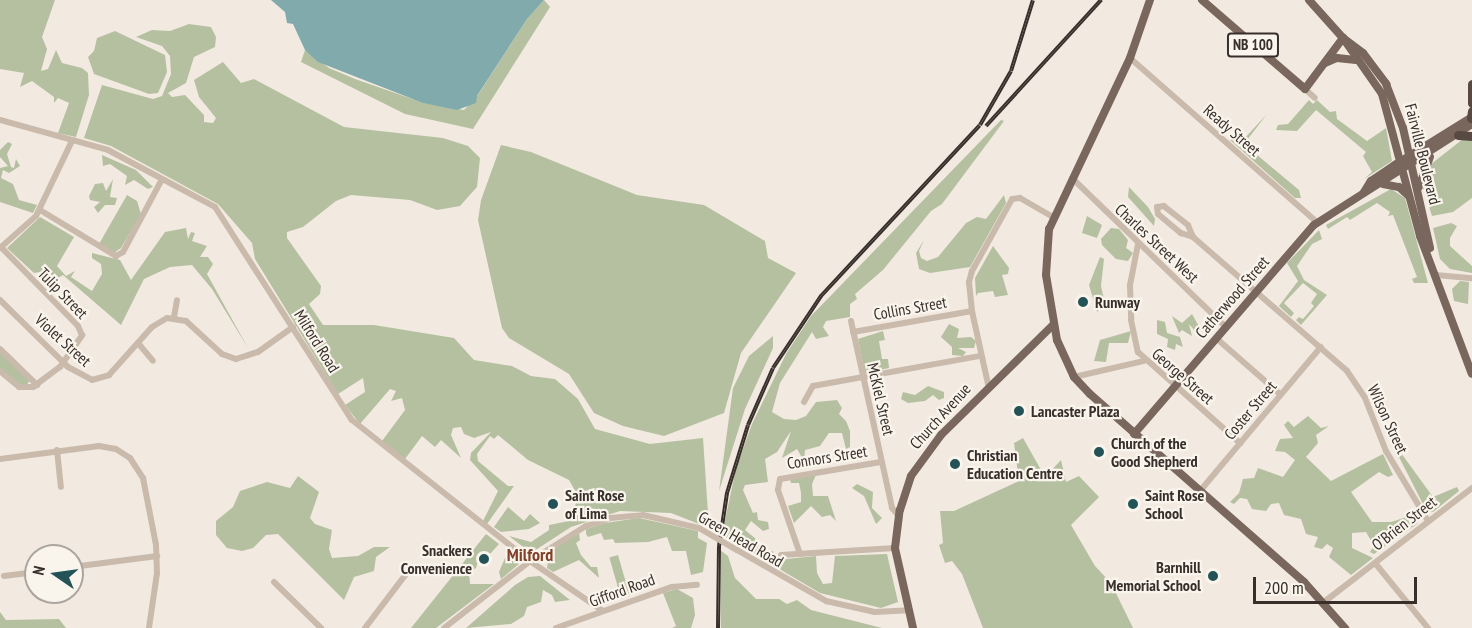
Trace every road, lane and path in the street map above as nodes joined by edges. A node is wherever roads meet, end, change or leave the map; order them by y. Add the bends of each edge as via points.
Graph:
1 (1150, 0) edge
2 (1202, 0) edge
3 (1309, 0) edge
4 (1343, 38) junction
5 (1130, 58) junction
6 (1356, 60) junction
7 (1323, 64) junction
8 (1472, 84) edge
9 (1305, 89) junction
10 (1315, 98) dead end
11 (1472, 103) edge
12 (1472, 118) edge
13 (0, 120) edge
14 (1403, 128) junction
15 (1458, 135) junction
16 (1472, 136) edge
17 (72, 141) junction
18 (1431, 148) junction
19 (1410, 156) junction
20 (1401, 161) junction
21 (1412, 166) junction
22 (1403, 171) junction
23 (1071, 177) junction
24 (161, 181) junction
25 (1383, 184) junction
26 (1364, 192) junction
27 (1419, 196) junction
28 (1409, 197) junction
29 (40, 210) junction
30 (1053, 217) junction
31 (1317, 222) junction
32 (1193, 237) junction
33 (1138, 244) junction
34 (1, 248) edge
35 (1432, 260) junction
36 (1436, 275) junction
37 (1472, 278) edge
38 (1256, 291) junction
39 (0, 300) edge
40 (177, 300) dead end
41 (972, 311) junction
42 (174, 317) junction
43 (851, 321) dead end
44 (1054, 324) junction
45 (293, 327) junction
46 (1226, 327) junction
47 (853, 332) junction
48 (1216, 338) junction
49 (138, 343) junction
50 (1321, 347) junction
51 (0, 349) edge
52 (980, 356) junction
53 (63, 361) junction
54 (1144, 361) junction
55 (153, 362) dead end
56 (0, 370) edge
57 (1472, 374) edge
58 (861, 377) junction
59 (1074, 377) junction
60 (988, 384) junction
61 (38, 386) junction
62 (1174, 387) junction
63 (1281, 395) junction
64 (804, 402) dead end
65 (1134, 434) junction
66 (1240, 443) junction
67 (57, 450) junction
68 (0, 459) edge
69 (881, 462) junction
70 (61, 487) dead end
71 (1472, 488) edge
72 (1200, 491) junction
73 (899, 516) junction
74 (1428, 521) junction
75 (895, 548) junction
76 (800, 554) junction
77 (781, 555) dead end
78 (157, 556) junction
79 (530, 561) junction
80 (1375, 563) junction
81 (84, 565) edge
82 (24, 574) edge
83 (405, 574) dead end
84 (4, 576) dead end
85 (274, 582) dead end
86 (697, 585) dead end
87 (1324, 602) junction
88 (909, 610) junction
89 (603, 611) junction
90 (1340, 626) edge
91 (149, 628) edge
92 (321, 628) edge
93 (365, 628) edge
94 (444, 628) edge
95 (556, 628) edge
96 (913, 628) edge
97 (1428, 628) edge

1 - 5 main road
2 - 9 main road, NB 100
3 - 4 main road, Fairville Boulevard
4 - 6 main road, Fairville Boulevard
4 - 7 main road
4 - 14 main road, Fairville Boulevard via 1378,71
5 - 23 main road
5 - 31 street, Ready Street
6 - 7 main road via 1337,58
6 - 20 main road, Fairville Boulevard via 1382,94
7 - 9 main road
8 - 11 highway
9 - 10 street
12 - 15 main road, Catherwood Street
12 - 18 main road, Catherwood Street
13 - 17 street, Milford Road
14 - 18 main road via 1414,143
14 - 19 main road, Fairville Boulevard
15 - 16 highway
15 - 18 main road, Catherwood Street
17 - 24 street, Milford Road via 108,150
17 - 29 street
18 - 19 main road, Catherwood Street
18 - 21 main road, Catherwood Street
18 - 27 main road via 1422,170
19 - 20 main road, Catherwood Street
19 - 21 main road, Fairville Boulevard
20 - 22 main road, Fairville Boulevard
20 - 26 main road, Catherwood Street via 1371,181
21 - 22 main road, Catherwood Street
21 - 27 main road, Fairville Boulevard
22 - 25 main road, Catherwood Street
22 - 28 main road, Fairville Boulevard
23 - 30 main road
23 - 33 street, Charles Street West
24 - 29 street via 123,252 116,256
24 - 45 street, Milford Road via 206,201 220,212
25 - 26 main road, Catherwood Street
25 - 28 main road via 1399,187
26 - 31 main road, Catherwood Street
27 - 35 main road, Fairville Boulevard
28 - 35 main road, Fairville Boulevard
29 - 34 street via 28,226
30 - 41 street via 1015,198 972,271
30 - 44 main road via 1046,259
31 - 38 main road, Catherwood Street
32 - 32 street via 1188,225 1164,206 1157,207 1158,214 1181,233
32 - 38 street, Wilson Street
33 - 46 street, Charles Street West
33 - 54 street, George Street via 1130,281 1130,310 1137,350
34 - 53 street, Tulip Street via 80,328 80,340
35 - 36 main road, Fairville Boulevard
36 - 37 street
36 - 57 main road, Fairville Boulevard
38 - 46 main road, Catherwood Street
38 - 50 street, Wilson Street
39 - 53 street, Violet Street
40 - 42 street
41 - 47 street, Collins Street
41 - 52 street
42 - 45 street via 189,323 222,354 233,358 258,352
42 - 49 street, Violet Street via 159,322
43 - 47 street, McKiel Street
44 - 59 main road
44 - 60 main road, Church Avenue
45 - 79 street, Milford Road via 355,423
46 - 48 main road, Catherwood Street
47 - 58 street, McKiel Street
48 - 62 main road, Catherwood Street
48 - 63 street
49 - 53 street, Violet Street via 102,379 83,378
49 - 55 street
50 - 63 street, Coster Street
50 - 74 street, Wilson Street via 1344,367 1360,389 1386,451
51 - 61 street
52 - 58 street
52 - 60 street
53 - 61 street, Tulip Street
54 - 59 street
54 - 62 street, George Street
56 - 61 street via 21,388
58 - 64 street via 812,386
58 - 69 street, McKiel Street
59 - 65 main road
60 - 73 main road, Church Avenue via 925,452 911,476
62 - 65 main road, Catherwood Street
62 - 66 street, George Street
63 - 66 street, Coster Street
65 - 72 main road
66 - 72 street, Coster Street
67 - 68 street
67 - 70 street
67 - 78 street via 104,447 130,458 145,485
69 - 73 street, McKiel Street via 892,508
69 - 76 street, Connors Street via 779,481 779,494
71 - 74 street, O'Brien Street
72 - 87 main road
73 - 75 main road, Church Avenue
74 - 80 street, O'Brien Street
75 - 76 street
75 - 88 main road, Church Avenue
76 - 77 street
78 - 81 street
78 - 91 street
79 - 88 street, Green Head Road, bridge via 572,533 610,518 653,515 699,528 826,601 874,612
79 - 89 street, Milford Road
79 - 94 street, Green Head Road
80 - 87 street, O'Brien Street
80 - 97 street
82 - 84 street
83 - 93 street
85 - 92 street
86 - 89 street, Gifford Road via 682,584
87 - 90 main road
88 - 96 main road, Church Avenue
89 - 95 street, Gifford Road

